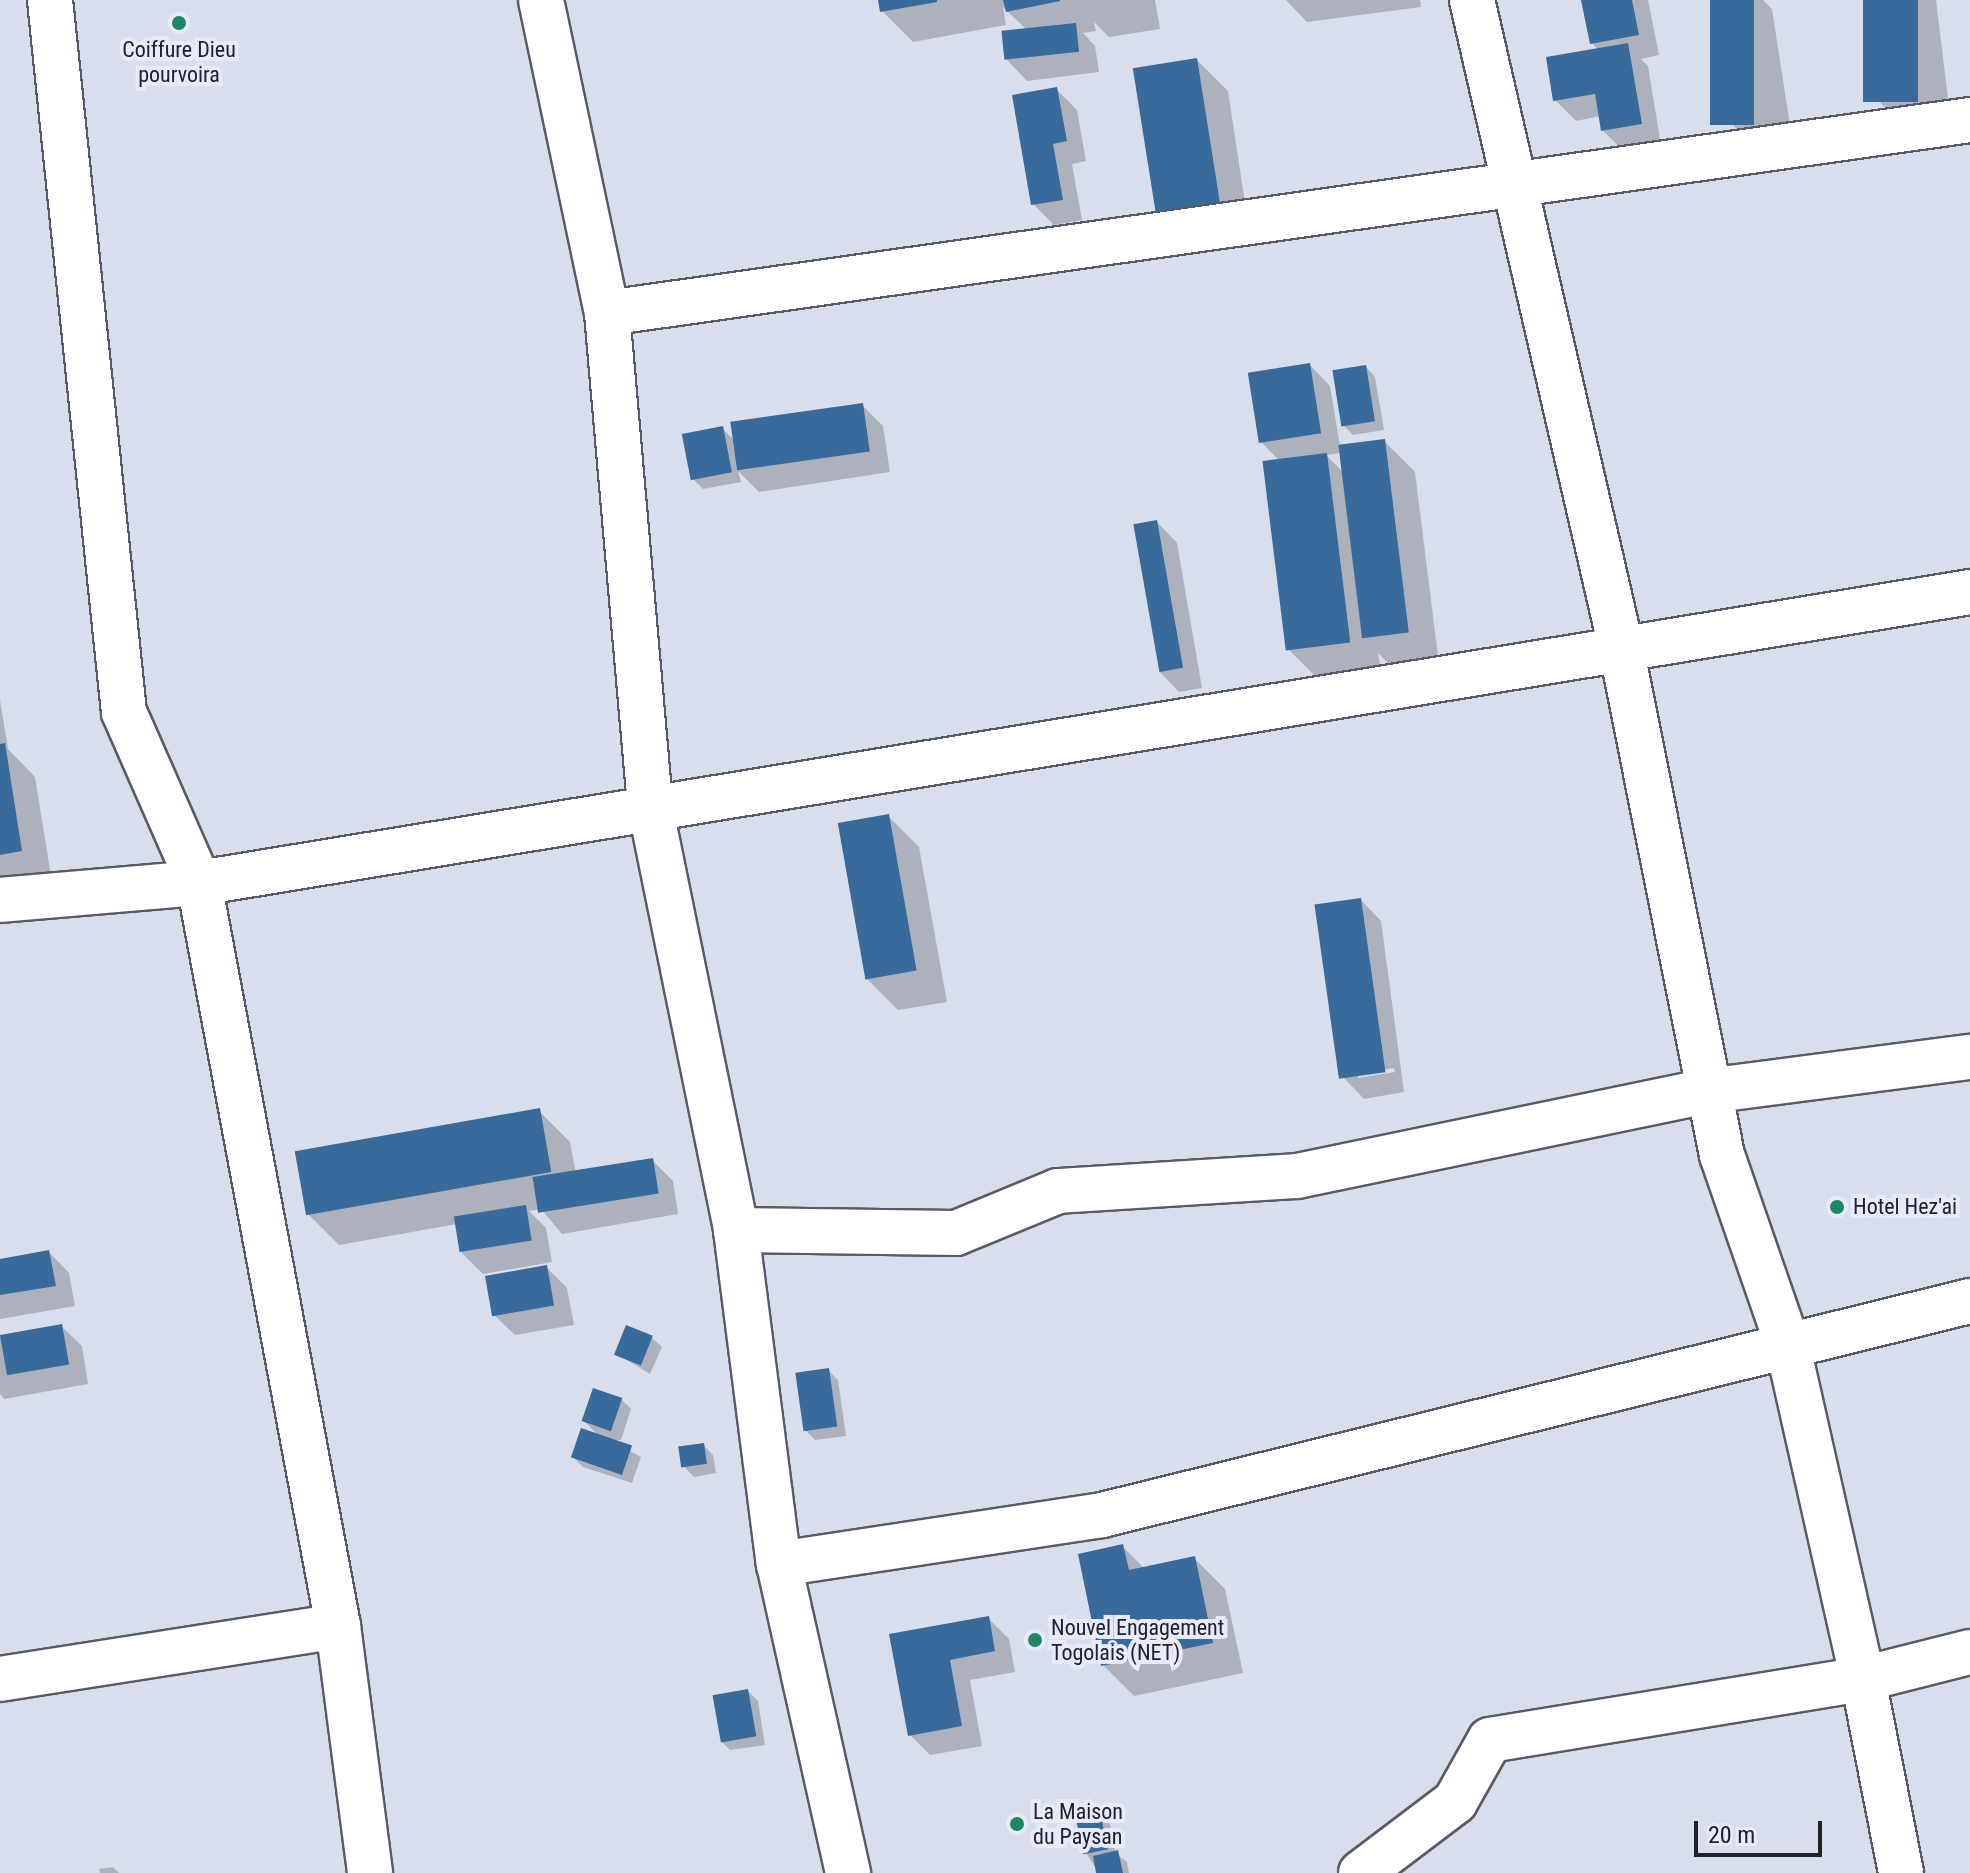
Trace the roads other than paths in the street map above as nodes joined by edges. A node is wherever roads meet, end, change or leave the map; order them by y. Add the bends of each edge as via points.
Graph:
1 (50, 0) edge
2 (541, 0) edge
3 (1472, 0) edge
4 (1970, 120) edge
5 (1513, 182) junction
6 (607, 313) junction
7 (1970, 592) edge
8 (1621, 647) junction
9 (651, 811) junction
10 (199, 883) junction
11 (0, 900) edge
12 (1970, 1057) edge
13 (1707, 1091) junction
14 (736, 1230) junction
15 (1970, 1301) edge
16 (1787, 1343) junction
17 (779, 1564) junction
18 (338, 1626) junction
19 (1970, 1652) edge
20 (0, 1679) edge
21 (1863, 1679) junction
22 (370, 1873) edge
23 (848, 1873) edge
24 (1361, 1873) edge
25 (1901, 1873) edge

1 - 10 street via 124,712
2 - 6 street
3 - 5 street
4 - 5 street
5 - 6 street
5 - 8 street
6 - 9 street
7 - 8 street
8 - 9 street
8 - 13 street
9 - 10 street
9 - 14 street
10 - 11 street
10 - 18 street
12 - 13 street
13 - 14 street via 1297,1176 1058,1191 956,1233
13 - 16 street via 1734,1194
14 - 17 street
15 - 16 street
16 - 17 street via 1102,1515
16 - 21 street
17 - 23 street
18 - 20 street
18 - 22 street
19 - 21 street
21 - 24 street via 1490,1740 1455,1802
21 - 25 street

